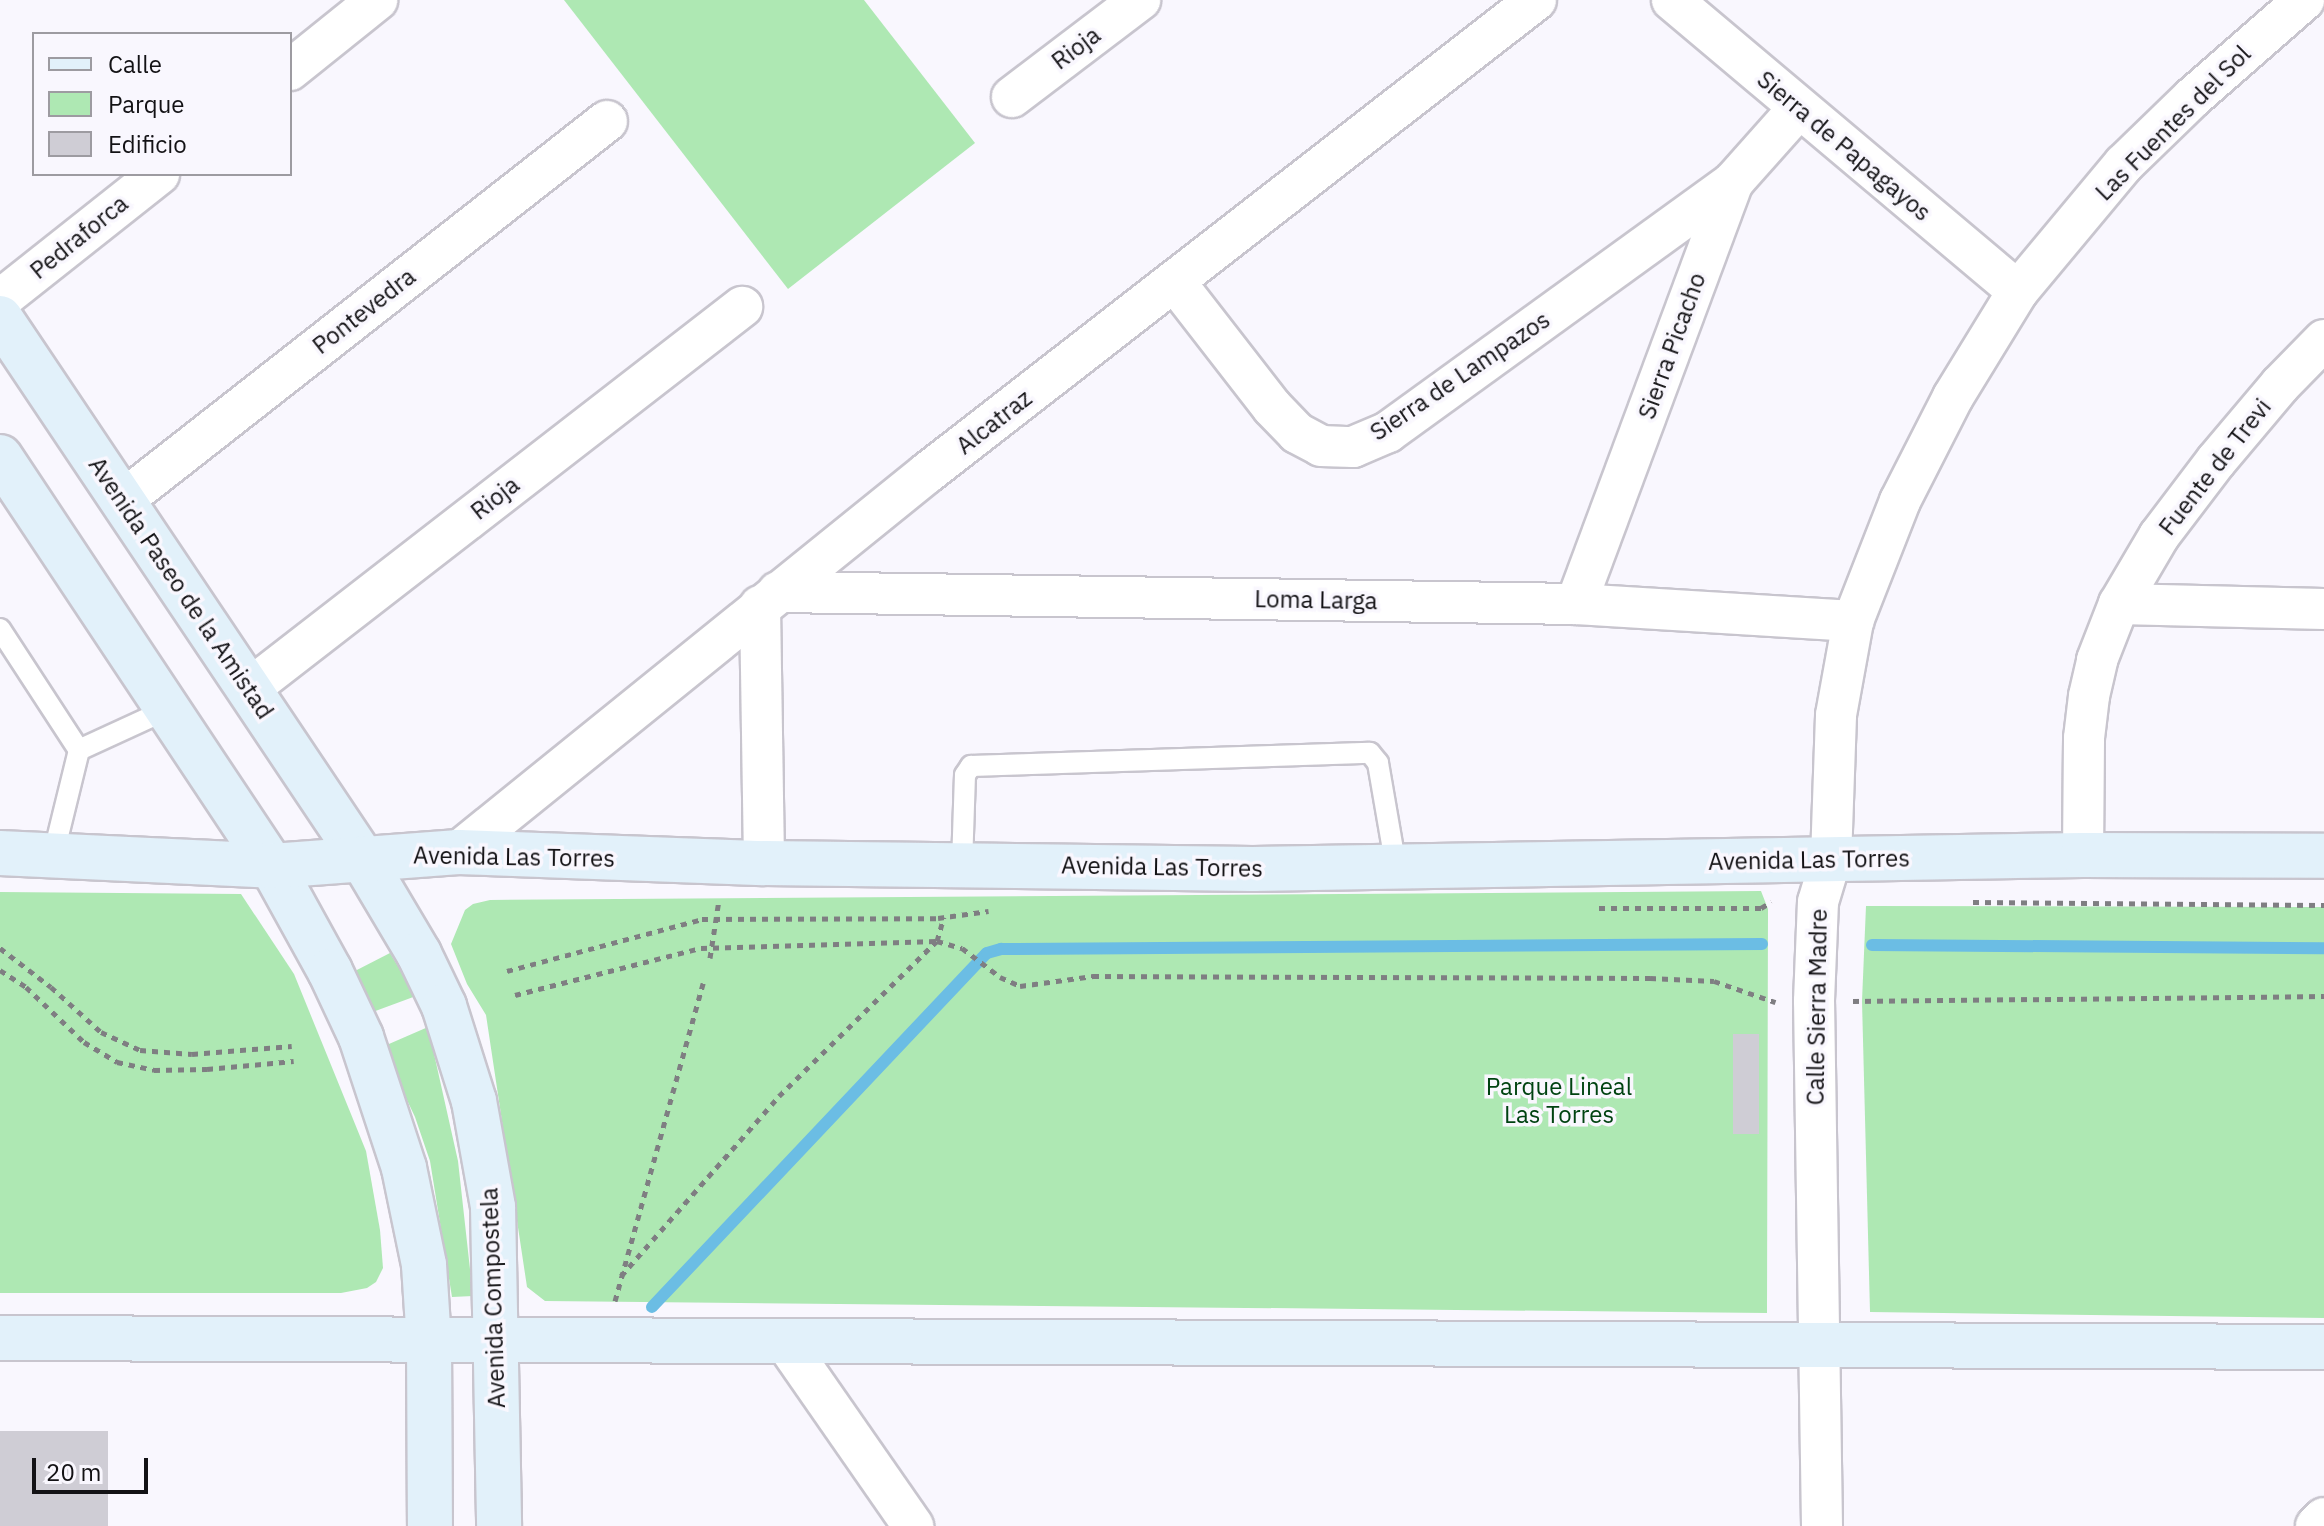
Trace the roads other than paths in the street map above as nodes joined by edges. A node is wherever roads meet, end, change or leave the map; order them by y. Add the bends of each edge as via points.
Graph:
1 (377, 0) edge
2 (1140, 0) edge
3 (1536, 0) edge
4 (1672, 0) edge
5 (2304, 0) edge
6 (292, 68) edge
7 (1012, 97) dead end
8 (1799, 108) junction
9 (607, 121) dead end
10 (156, 176) edge
11 (1733, 182) junction
12 (1175, 282) junction
13 (2018, 291) junction
14 (0, 300) edge
15 (742, 307) dead end
16 (0, 318) edge
17 (2324, 340) edge
18 (0, 457) edge
19 (122, 501) junction
20 (769, 599) junction
21 (1576, 604) junction
22 (2119, 604) junction
23 (2324, 609) edge
24 (1853, 621) junction
25 (0, 629) edge
26 (249, 689) junction
27 (168, 709) junction
28 (79, 750) junction
29 (458, 852) junction
30 (0, 853) edge
31 (2083, 855) junction
32 (53, 856) junction
33 (2324, 856) edge
34 (362, 858) junction
35 (1831, 859) junction
36 (764, 863) junction
37 (962, 865) junction
38 (272, 866) junction
39 (1396, 867) junction
40 (0, 1338) edge
41 (496, 1341) junction
42 (429, 1342) junction
43 (786, 1343) junction
44 (1818, 1346) junction
45 (2324, 1347) edge
46 (2324, 1518) edge
47 (430, 1526) edge
48 (499, 1526) edge
49 (913, 1526) edge
50 (1822, 1526) edge
51 (2316, 1526) edge

1 - 6 street
2 - 7 street, Rioja
3 - 12 street, Alcatraz
4 - 8 street, Sierra de Papagayos
5 - 13 street, Las Fuentes del Sol via 2124,164
8 - 11 street, Sierra Picacho
8 - 13 street, Sierra de Papagayos
9 - 19 street, Pontevedra
10 - 14 street, Pedraforca
11 - 12 street, Sierra de Lampazos via 1388,432 1353,447 1321,446 1297,433
11 - 21 street, Sierra Picacho
12 - 20 street, Alcatraz
13 - 24 street, Calle Sierra Madre via 1953,397 1900,501
15 - 26 street, Rioja
16 - 19 street, Avenida Paseo de la Amistad
17 - 22 street, Fuente de Trevi via 2216,461 2159,536
18 - 27 street
19 - 26 street, Avenida Paseo de la Amistad
20 - 21 street, Loma Larga
20 - 29 street, Alcatraz
20 - 36 street
21 - 24 street, Loma Larga
22 - 23 street
22 - 31 street, Fuente de Trevi via 2089,696
24 - 35 street, Calle Sierra Madre via 1836,715
25 - 28 lane
26 - 34 street, Avenida Paseo de la Amistad
27 - 28 lane
27 - 38 street
28 - 32 lane
29 - 34 street, Avenida Las Torres
29 - 36 street, Avenida Las Torres
30 - 32 street, Avenida Las Torres
31 - 33 street, Avenida Las Torres
31 - 35 street, Avenida Las Torres
32 - 38 street, Avenida Las Torres
34 - 38 street, Avenida Las Torres
34 - 41 street, Avenida Compostela via 419,954 465,1062 493,1207
35 - 39 street, Avenida Las Torres
35 - 44 street, Calle Sierra Madre via 1818,902 1814,1001
36 - 37 street, Avenida Las Torres
37 - 39 street, Avenida Las Torres
37 - 39 lane via 965,775 971,766 1370,753 1378,763
38 - 42 street via 330,971 384,1102 413,1204
40 - 42 street
41 - 42 street
41 - 43 street
41 - 48 street, Avenida Compostela
42 - 47 street
43 - 44 street
43 - 49 street
44 - 45 street
44 - 50 street, Calle Sierra Madre
46 - 51 street

